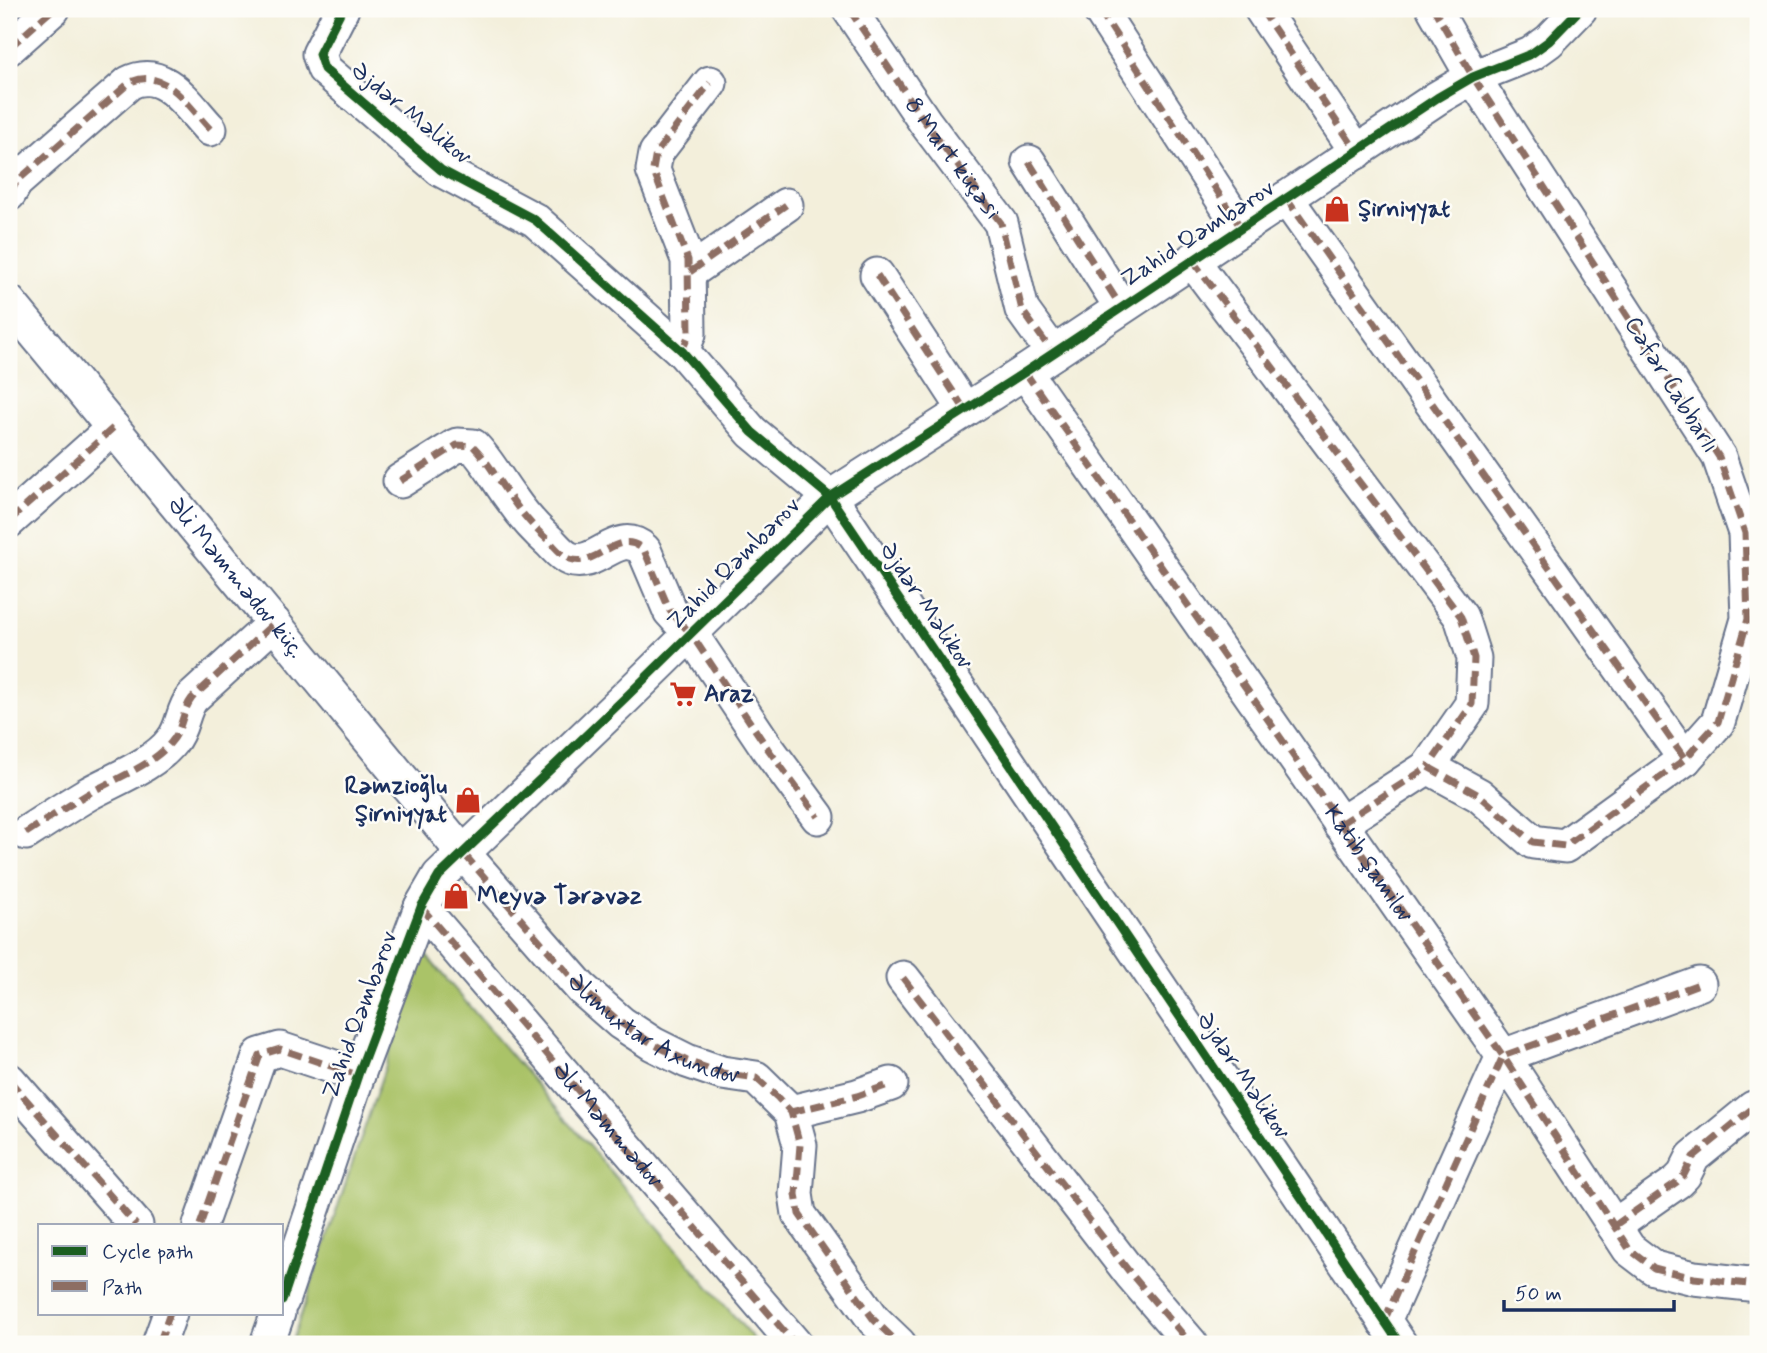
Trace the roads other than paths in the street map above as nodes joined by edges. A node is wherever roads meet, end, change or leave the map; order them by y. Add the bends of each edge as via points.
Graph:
1 (53, 9) edge
2 (342, 9) edge
3 (849, 9) edge
4 (1099, 9) edge
5 (1261, 9) edge
6 (1434, 9) edge
7 (1580, 9) edge
8 (9, 48) edge
9 (1472, 77) junction
10 (710, 83) dead end
11 (210, 129) dead end
12 (1357, 152) junction
13 (1029, 162) dead end
14 (9, 194) edge
15 (1286, 198) junction
16 (786, 205) dead end
17 (1241, 228) junction
18 (1192, 260) junction
19 (690, 272) junction
20 (877, 275) dead end
21 (9, 302) edge
22 (1121, 307) junction
23 (682, 351) junction
24 (1053, 353) junction
25 (1024, 372) junction
26 (965, 410) junction
27 (113, 428) junction
28 (400, 481) dead end
29 (830, 497) junction
30 (9, 521) edge
31 (274, 623) junction
32 (691, 634) junction
33 (1685, 759) junction
34 (1428, 767) junction
35 (818, 817) dead end
36 (1340, 824) junction
37 (26, 833) dead end
38 (464, 854) junction
39 (421, 907) junction
40 (902, 978) dead end
41 (1699, 984) dead end
42 (1503, 1056) junction
43 (358, 1075) junction
44 (9, 1080) edge
45 (891, 1084) dead end
46 (1753, 1108) dead end
47 (791, 1112) junction
48 (135, 1224) edge
49 (200, 1224) edge
50 (1614, 1226) junction
51 (1758, 1285) edge
52 (284, 1295) edge
53 (170, 1314) edge
54 (278, 1314) edge
55 (1392, 1333) edge
56 (159, 1344) edge
57 (267, 1344) edge
58 (795, 1344) edge
59 (899, 1344) edge
60 (1191, 1344) edge

1 - 8 street
2 - 23 street, Əjdər Məlikov via 319,54 324,69 441,170 535,220
3 - 24 street, 8 Mart küçəsi via 1001,223 1022,310
4 - 17 street
5 - 12 street
6 - 9 street, Cəfər Cabbarlı
7 - 9 street, Zahid Qəmbərov via 1531,54
9 - 12 street, Zahid Qəmbərov
9 - 33 street, Cəfər Cabbarlı via 1719,457 1745,533 1748,620 1718,722
10 - 19 street via 656,153 653,170
11 - 14 street via 168,85 140,77 16,182
12 - 15 street, Zahid Qəmbərov
13 - 22 street
15 - 17 street, Zahid Qəmbərov
15 - 33 street
16 - 19 street
17 - 18 street, Zahid Qəmbərov
18 - 22 street, Zahid Qəmbərov
18 - 34 street via 1461,617 1474,658 1472,704
19 - 23 street via 689,334
20 - 26 street
21 - 27 street, Əli Məmmədov küç.
22 - 24 street, Zahid Qəmbərov
23 - 29 street, Əjdər Məlikov via 752,432
24 - 25 street, Zahid Qəmbərov
25 - 26 street, Zahid Qəmbərov
25 - 36 street, Katib Şamilov
26 - 29 street, Zahid Qəmbərov
27 - 30 street
27 - 31 street, Əli Məmmədov küç.
28 - 32 street via 457,445 473,446 535,528 565,556 583,560 621,542 634,542 644,550 670,611
29 - 32 street, Zahid Qəmbərov
29 - 55 street, Əjdər Məlikov
31 - 37 street via 192,698 173,741 158,755
31 - 38 street, Əli Məmmədov küç.
32 - 35 street
32 - 38 street, Zahid Qəmbərov
33 - 34 street, Cəfər Cabbarlı via 1565,846 1533,842 1479,794
34 - 36 street
36 - 42 street, Katib Şamilov
38 - 39 street, Zahid Qəmbərov via 439,876
38 - 47 street, Əlimuxtar Axundov via 581,988 621,1023 687,1061 755,1078
39 - 43 street, Zahid Qəmbərov
39 - 58 street, Əli Məmmədov
40 - 60 street via 1131,1274
41 - 42 street
42 - 50 street, Katib Şamilov
42 - 55 street
43 - 49 street via 280,1049 260,1055
43 - 52 street, Zahid Qəmbərov
44 - 48 street
45 - 47 street
46 - 50 street via 1693,1157 1677,1182
47 - 59 street via 800,1145 799,1214 874,1320
50 - 51 street, Katib Şamilov via 1629,1249 1654,1268
53 - 56 street
54 - 57 street

